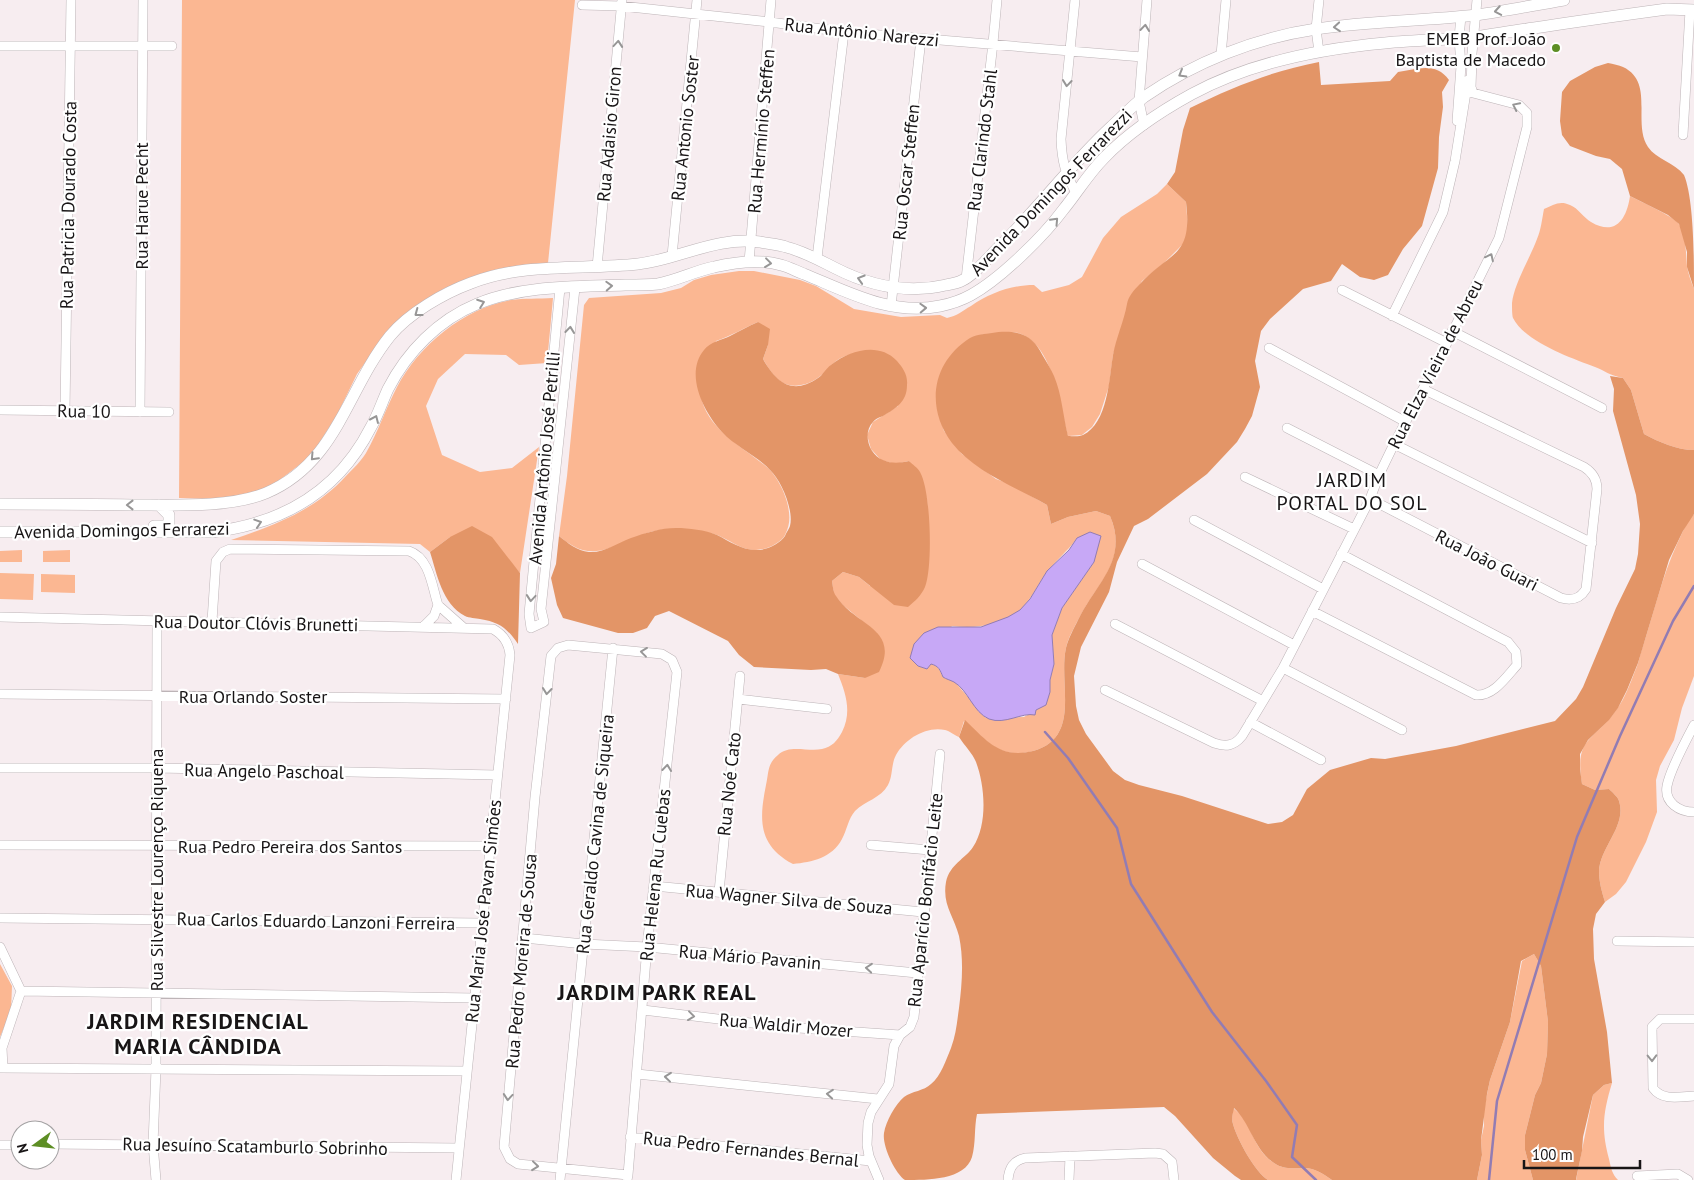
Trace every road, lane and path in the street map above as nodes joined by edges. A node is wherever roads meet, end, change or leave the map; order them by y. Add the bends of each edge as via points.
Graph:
1 (71, 0) edge
2 (143, 0) edge
3 (697, 0) edge
4 (771, 0) edge
5 (997, 0) edge
6 (1075, 0) edge
7 (1147, 0) edge
8 (1226, 0) edge
9 (1319, 0) edge
10 (1477, 0) edge
11 (1564, 0) edge
12 (1540, 2) edge
13 (622, 3) edge
14 (582, 5) dead end
15 (1667, 5) edge
16 (1692, 10) edge
17 (1475, 15) junction
18 (696, 16) junction
19 (1461, 16) junction
20 (770, 22) junction
21 (1316, 29) junction
22 (844, 32) junction
23 (1473, 37) junction
24 (1459, 38) junction
25 (921, 39) junction
26 (994, 43) junction
27 (0, 46) edge
28 (70, 46) junction
29 (142, 46) junction
30 (172, 46) dead end
31 (1071, 51) junction
32 (1318, 52) junction
33 (1222, 55) junction
34 (1142, 56) junction
35 (1472, 59) junction
36 (1690, 80) edge
37 (1139, 101) junction
38 (1144, 125) junction
39 (1683, 135) dead end
40 (1455, 161) junction
41 (1066, 174) junction
42 (1076, 193) junction
43 (752, 241) junction
44 (672, 256) junction
45 (817, 258) junction
46 (749, 262) junction
47 (562, 266) junction
48 (597, 267) junction
49 (966, 279) junction
50 (560, 288) junction
51 (577, 288) junction
52 (894, 288) junction
53 (1342, 290) dead end
54 (891, 306) junction
55 (1392, 316) junction
56 (1452, 331) junction
57 (1447, 343) junction
58 (1269, 348) dead end
59 (1423, 389) junction
60 (1602, 408) dead end
61 (0, 410) edge
62 (65, 411) junction
63 (140, 412) junction
64 (169, 412) dead end
65 (1406, 422) junction
66 (1287, 428) dead end
67 (1394, 444) junction
68 (1380, 475) junction
69 (1245, 477) dead end
70 (1370, 499) junction
71 (0, 504) edge
72 (159, 505) junction
73 (1194, 520) dead end
74 (1354, 529) junction
75 (169, 530) junction
76 (0, 532) edge
77 (1592, 543) junction
78 (1341, 554) junction
79 (1142, 564) dead end
80 (1323, 589) junction
81 (438, 606) junction
82 (1312, 611) junction
83 (0, 617) edge
84 (157, 620) junction
85 (212, 621) junction
86 (1115, 624) dead end
87 (423, 627) junction
88 (464, 628) junction
89 (507, 642) joint
90 (1294, 645) junction
91 (613, 648) junction
92 (1284, 668) junction
93 (740, 676) dead end
94 (1105, 690) dead end
95 (0, 694) edge
96 (157, 696) junction
97 (506, 699) junction
98 (738, 699) junction
99 (1263, 701) junction
100 (827, 709) dead end
101 (1250, 722) junction
102 (1694, 725) edge
103 (1402, 730) dead end
104 (1685, 743) junction
105 (1693, 747) edge
106 (940, 754) dead end
107 (1321, 760) dead end
108 (0, 768) edge
109 (157, 768) junction
110 (497, 775) junction
111 (1694, 812) edge
112 (0, 844) edge
113 (156, 845) junction
114 (871, 845) dead end
115 (490, 846) junction
116 (930, 850) junction
117 (654, 886) junction
118 (718, 892) junction
119 (923, 912) junction
120 (0, 918) edge
121 (156, 919) junction
122 (482, 923) junction
123 (524, 938) junction
124 (1617, 941) dead end
125 (1694, 942) edge
126 (584, 944) junction
127 (0, 946) edge
128 (647, 947) junction
129 (918, 973) junction
130 (21, 991) junction
131 (156, 994) junction
132 (475, 998) junction
133 (643, 1010) junction
134 (1694, 1019) edge
135 (900, 1035) junction
136 (2, 1068) edge
137 (156, 1069) junction
138 (467, 1071) junction
139 (637, 1074) junction
140 (1694, 1096) edge
141 (878, 1099) junction
142 (630, 1137) junction
143 (60, 1144) edge
144 (153, 1144) junction
145 (459, 1148) junction
146 (1070, 1156) junction
147 (871, 1161) junction
148 (561, 1168) junction
149 (1637, 1176) dead end
150 (628, 1178) edge
151 (156, 1180) edge
152 (456, 1180) edge
153 (560, 1180) edge
154 (879, 1180) edge
155 (1008, 1180) edge
156 (1068, 1180) edge
157 (1174, 1180) edge
158 (1688, 1180) edge

1 - 28 street, Rua Patricia Dourado Costa
2 - 29 street, Rua Harue Pecht
3 - 18 street, Rua Antonio Soster
4 - 20 street, Rua Hermínio Steffen
5 - 26 street, Rua Clarindo Stahl
6 - 31 street
34 -> 7 street
8 - 33 street
9 - 21 street
10 - 17 street
11 - 12 main road, Avenida Domingos Ferrarezzi
12 -> 17 main road, Avenida Domingos Ferrarezzi
13 - 14 street, Rua Antônio Narezzi
13 - 18 street, Rua Antônio Narezzi
48 -> 13 street, Rua Adaisio Giron
15 - 16 main road, Avenida Domingos Ferrarezzi
15 - 23 main road, Avenida Domingos Ferrarezzi
16 - 36 street
17 - 19 main road, Avenida Domingos Ferrarezzi
17 - 23 street
18 - 20 street, Rua Antônio Narezzi
18 - 44 street, Rua Antonio Soster
19 -> 21 main road, Avenida Domingos Ferrarezzi
19 - 24 street
20 - 22 street, Rua Antônio Narezzi
20 - 43 street, Rua Hermínio Steffen
21 - 32 street
21 - 33 main road, Avenida Domingos Ferrarezzi
22 - 25 street, Rua Antônio Narezzi
22 - 45 street
23 - 24 main road, Avenida Domingos Ferrarezzi
23 - 35 street
24 - 32 main road, Avenida Domingos Ferrarezzi via 1387,42
24 - 40 street via 1461,66
25 - 26 street, Rua Antônio Narezzi
25 - 52 street, Rua Oscar Steffen
26 - 31 street, Rua Antônio Narezzi
26 - 49 street, Rua Clarindo Stahl
27 - 28 street
28 - 29 street
28 - 62 street, Rua Patricia Dourado Costa
29 - 30 street
29 - 63 street, Rua Harue Pecht
31 - 34 street, Rua Antônio Narezzi
31 -> 41 street via 1061,139
32 - 38 main road, Avenida Domingos Ferrarezzi via 1225,79 1194,93
33 -> 37 main road, Avenida Domingos Ferrarezzi via 1197,65
34 - 37 street
35 - 40 street
56 -> 35 street, Rua Elza Vieira de Abreu via 1499,238 1527,127 1527,113 1519,105 1474,93 1471,87
36 - 39 street
37 - 38 street
37 - 41 main road, Avenida Domingos Ferrarezzi via 1090,146
38 - 42 main road, Avenida Domingos Ferrarezzi via 1104,158
40 - 55 street via 1440,219
41 - 42 street
41 - 49 main road, Avenida Domingos Ferrarezzi
54 -> 42 main road, Avenida Domingos Ferrarezzi via 936,307 970,296 1035,241
43 - 44 main road, Avenida Domingos Ferrarezzi via 706,246
43 - 45 main road, Avenida Domingos Ferrarezzi via 786,247
43 - 46 street, Rua Hermínio Steffen
44 - 48 main road, Avenida Domingos Ferrarezzi via 643,263
52 -> 45 main road, Avenida Domingos Ferrarezzi via 857,278
51 -> 46 main road, Avenida Domingos Ferrarezzi via 656,284 712,267
46 -> 54 main road, Avenida Domingos Ferrarezzi via 782,265 860,298
47 - 48 main road, Avenida Domingos Ferrarezzi
47 - 50 main road
47 -> 72 main road, Avenida Domingos Ferrarezi via 512,272 476,281 420,310 393,332 371,362 323,448 300,473 284,483 248,498
48 - 51 main road
49 - 52 main road, Avenida Domingos Ferrarezzi via 928,289
50 - 51 main road, Avenida Domingos Ferrarezzi
50 -> 51 street, Avenida Artônio José Petrilli via 529,614 531,628 544,622 540,609
75 -> 50 main road, Avenida Domingos Ferrarezi via 235,530 291,510 338,476 371,428 403,364 423,341 454,315 483,301 515,293
52 - 54 street, Rua Oscar Steffen
53 - 55 street
55 - 57 street
56 - 57 street, Rua Elza Vieira de Abreu
56 - 60 street
57 - 59 street, Rua Elza Vieira de Abreu
58 - 65 street
59 - 65 street, Rua Elza Vieira de Abreu
59 - 77 street via 1584,467 1594,476 1597,489
61 - 62 street, Rua 10
62 - 63 street, Rua 10
63 - 64 street, Rua 10
65 - 67 street, Rua Elza Vieira de Abreu
66 - 68 street
67 - 68 street, Rua Elza Vieira de Abreu
67 - 77 street
68 - 70 street, Rua Elza Vieira de Abreu
69 - 74 street
70 - 74 street, Rua Elza Vieira de Abreu
70 - 77 street, Rua João Guari via 1561,598 1578,598 1586,589
72 -> 71 main road, Avenida Domingos Ferrarezi
72 - 75 main road via 169,515
73 - 80 street
74 - 78 street, Rua Elza Vieira de Abreu
75 - 76 main road, Avenida Domingos Ferrarezi via 88,526 76,532
78 - 80 street, Rua Elza Vieira de Abreu
78 - 82 street via 1508,642 1516,652 1517,665 1492,691 1480,695 1472,693
79 - 90 street
80 - 82 street, Rua Elza Vieira de Abreu
81 - 85 street via 424,562 409,551 230,549 216,561
81 - 87 street via 434,616
81 - 88 street
82 - 90 street, Rua Elza Vieira de Abreu
83 - 84 street, Rua Doutor Clóvis Brunetti
84 - 85 street, Rua Doutor Clóvis Brunetti
84 - 96 street, Rua Silvestre Lourenço Riquena
85 - 87 street, Rua Doutor Clóvis Brunetti
86 - 99 street
87 - 88 street, Rua Doutor Clóvis Brunetti
88 - 89 street, Rua Doutor Clóvis Brunetti via 493,629
89 - 97 street, Rua Maria José Pavan Simões via 510,655
90 - 92 street, Rua Elza Vieira de Abreu
117 -> 91 street, Rua Helena Ru Cuebas via 677,672 672,660 662,654
91 -> 123 street, Rua Pedro Moreira de Sousa via 568,645 560,647 551,656
91 - 126 street, Rua Geraldo Cavina de Siqueira
92 - 99 street, Rua Elza Vieira de Abreu
92 - 103 street
93 - 98 street, Rua Noé Cato
94 - 101 street, Rua Elza Vieira de Abreu via 1222,746 1237,742
95 - 96 street, Rua Orlando Soster
96 - 97 street, Rua Orlando Soster
96 - 109 street, Rua Silvestre Lourenço Riquena
97 - 110 street, Rua Maria José Pavan Simões
98 - 100 street
98 - 118 street, Rua Noé Cato
99 - 101 street, Rua Elza Vieira de Abreu
101 - 107 street
102 - 104 street
104 - 105 street
104 - 111 street via 1667,792 1671,803 1680,810
106 - 116 street, Rua Aparício Bonifácio Leite
108 - 109 street, Rua Angelo Paschoal
109 - 110 street, Rua Angelo Paschoal
109 - 113 street, Rua Silvestre Lourenço Riquena
110 - 115 street, Rua Maria José Pavan Simões
112 - 113 street, Rua Pedro Pereira dos Santos
113 - 115 street, Rua Pedro Pereira dos Santos
113 - 121 street, Rua Silvestre Lourenço Riquena
114 - 116 street
115 - 122 street, Rua Maria José Pavan Simões
116 - 119 street, Rua Aparício Bonifácio Leite
117 - 118 street, Rua Wagner Silva de Souza
117 - 128 street, Rua Helena Ru Cuebas
118 - 119 street, Rua Wagner Silva de Souza
119 - 129 street, Rua Aparício Bonifácio Leite
120 - 121 street, Rua Carlos Eduardo Lanzoni Ferreira
121 - 122 street, Rua Carlos Eduardo Lanzoni Ferreira
121 - 131 street, Rua Silvestre Lourenço Riquena
122 - 132 street, Rua Maria José Pavan Simões
123 - 126 street, Rua Mário Pavanin
123 -> 148 street, Rua Pedro Moreira de Sousa via 505,1150 518,1164
124 - 125 street
126 - 128 street, Rua Mário Pavanin
126 - 148 street, Rua Geraldo Cavina de Siqueira
127 - 130 street
129 -> 128 street, Rua Mário Pavanin
128 - 133 street, Rua Helena Ru Cuebas
129 - 135 street, Rua Aparício Bonifácio Leite via 913,1020
130 - 131 street
130 - 136 street via 2,1048
131 - 132 street
131 - 137 street, Rua Silvestre Lourenço Riquena
132 - 138 street, Rua Maria José Pavan Simões
133 -> 135 street, Rua Waldir Mozer via 784,1027
133 - 139 street, Rua Helena Ru Cuebas
134 -> 140 street via 1660,1019 1652,1027 1653,1088 1662,1097
135 - 141 street, Rua Aparício Bonifácio Leite via 892,1050 888,1084
136 - 137 street
137 - 138 street
137 - 144 street, Rua Silvestre Lourenço Riquena
138 - 145 street, Rua Maria José Pavan Simões
141 -> 139 street
139 - 142 street, Rua Helena Ru Cuebas
141 - 147 street, Rua Aparício Bonifácio Leite via 866,1134
142 - 147 street, Rua Pedro Fernandes Bernal
142 - 150 street, Rua Helena Ru Cuebas
143 - 144 street, Rua Jesuíno Scatamburlo Sobrinho
144 - 145 street, Rua Jesuíno Scatamburlo Sobrinho
144 - 151 street, Rua Silvestre Lourenço Riquena
145 - 152 street, Rua Maria José Pavan Simões
146 - 155 street via 1025,1158 1010,1168
146 - 156 street
146 - 157 street via 1161,1153 1172,1162
147 - 154 street, Rua Aparício Bonifácio Leite
148 - 150 street, Rua Pedro Moreira de Sousa
148 - 153 street, Rua Geraldo Cavina de Siqueira
149 - 158 street via 1678,1174

